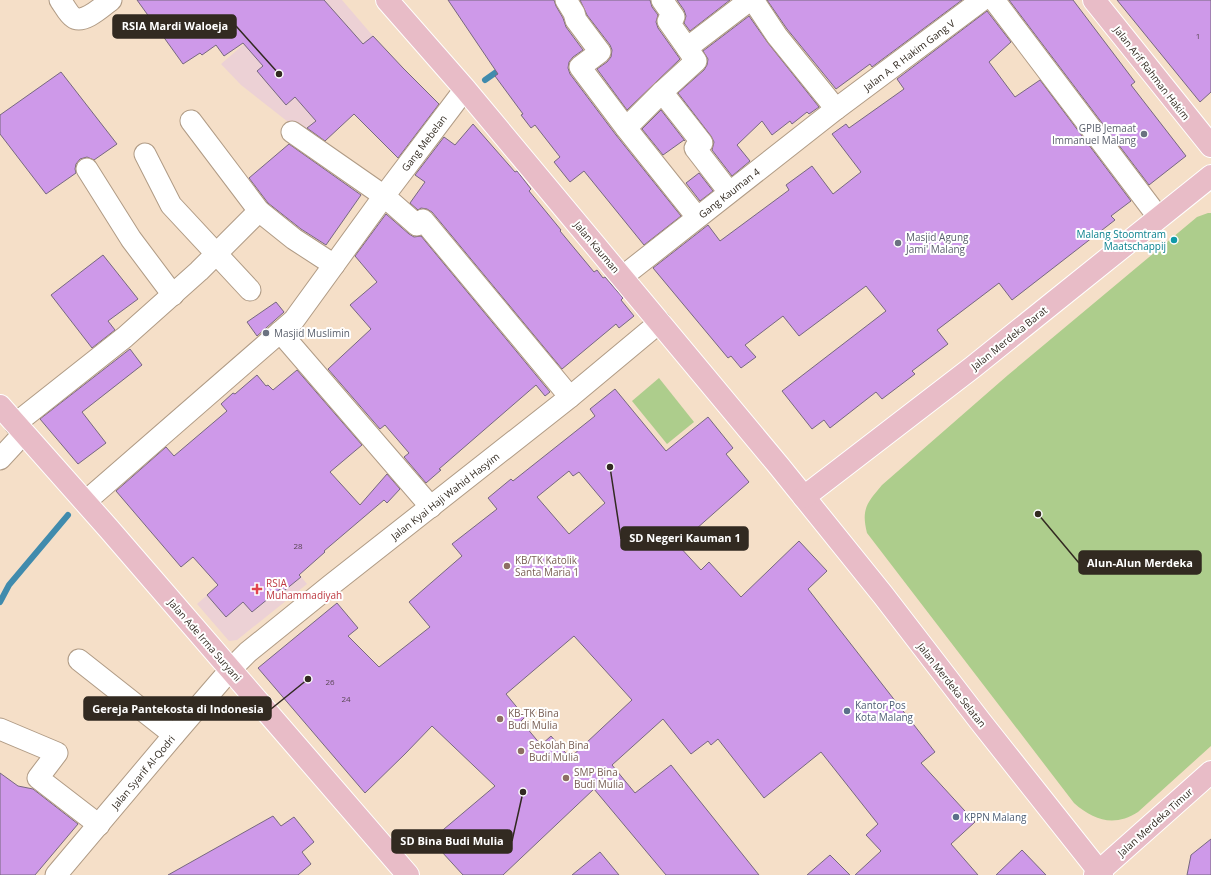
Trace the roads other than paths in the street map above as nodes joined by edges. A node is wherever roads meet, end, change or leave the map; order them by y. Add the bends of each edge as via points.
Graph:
1 (60, 0) edge
2 (111, 0) edge
3 (387, 0) edge
4 (662, 0) edge
5 (751, 0) edge
6 (982, 0) edge
7 (994, 0) edge
8 (1094, 0) edge
9 (572, 11) edge
10 (687, 48) junction
11 (465, 89) junction
12 (662, 92) junction
13 (836, 109) junction
14 (191, 121) dead end
15 (626, 128) junction
16 (292, 132) dead end
17 (1211, 146) edge
18 (145, 154) dead end
19 (87, 168) dead end
20 (1211, 176) edge
21 (729, 192) junction
22 (384, 196) junction
23 (259, 211) junction
24 (697, 217) junction
25 (1159, 218) junction
26 (216, 255) junction
27 (334, 265) junction
28 (622, 277) junction
29 (250, 290) dead end
30 (173, 294) junction
31 (660, 322) junction
32 (280, 332) junction
33 (570, 397) junction
34 (0, 406) edge
35 (20, 429) junction
36 (0, 459) edge
37 (804, 497) junction
38 (85, 502) junction
39 (431, 507) junction
40 (79, 660) dead end
41 (230, 670) junction
42 (0, 729) edge
43 (174, 735) junction
44 (1211, 772) edge
45 (99, 825) junction
46 (1099, 874) edge
47 (56, 875) edge
48 (408, 875) edge

1 - 2 street via 73,17 80,20
3 - 11 main road, Jalan Kauman
4 - 10 street via 674,17 668,21
5 - 10 street
5 - 13 street
6 - 13 street, Jalan A. R Hakim Gang V
7 - 25 street
8 - 17 main road, Jalan Arif Rahman Hakim
9 - 15 street via 600,52 580,67
10 - 12 street via 696,61
11 - 22 street, Gang Mebelan
11 - 28 main road, Jalan Kauman
12 - 15 street
12 - 21 street via 702,143 696,148
13 - 21 street, Gang Kauman 4
14 - 23 street
15 - 24 street
16 - 22 street
18 - 26 street via 171,205
19 - 30 street via 131,239
20 - 25 main road, Jalan Merdeka Barat
21 - 24 street, Gang Kauman 4
22 - 27 street, Gang Mebelan
22 - 33 street via 417,225 423,220
23 - 26 street
23 - 27 street via 294,239
24 - 28 street, Gang Kauman 4
25 - 37 main road, Jalan Merdeka Barat via 973,367
26 - 29 street
26 - 30 street
27 - 32 street, Gang Mebelan via 294,320
28 - 31 main road, Jalan Kauman
30 - 35 street
31 - 33 street, Jalan Kyai Haji Wahid Hasyim
31 - 37 main road, Jalan Kauman
32 - 38 street, Gang Mebelan
32 - 39 street
33 - 39 street, Jalan Kyai Haji Wahid Hasyim
34 - 35 main road, Jalan Ade Irma Suryani
35 - 36 street
35 - 38 main road, Jalan Ade Irma Suryani
37 - 46 main road, Jalan Merdeka Selatan
38 - 41 main road, Jalan Ade Irma Suryani
39 - 41 street, Jalan Kyai Haji Wahid Hasyim via 248,652
40 - 43 street
41 - 43 street, Jalan Syarif Al-Qodri
41 - 48 main road, Jalan Ade Irma Suryani
42 - 45 street via 57,753 38,778
43 - 45 street, Jalan Syarif Al-Qodri
44 - 46 main road, Jalan Merdeka Timur
45 - 47 street, Jalan Syarif Al-Qodri

